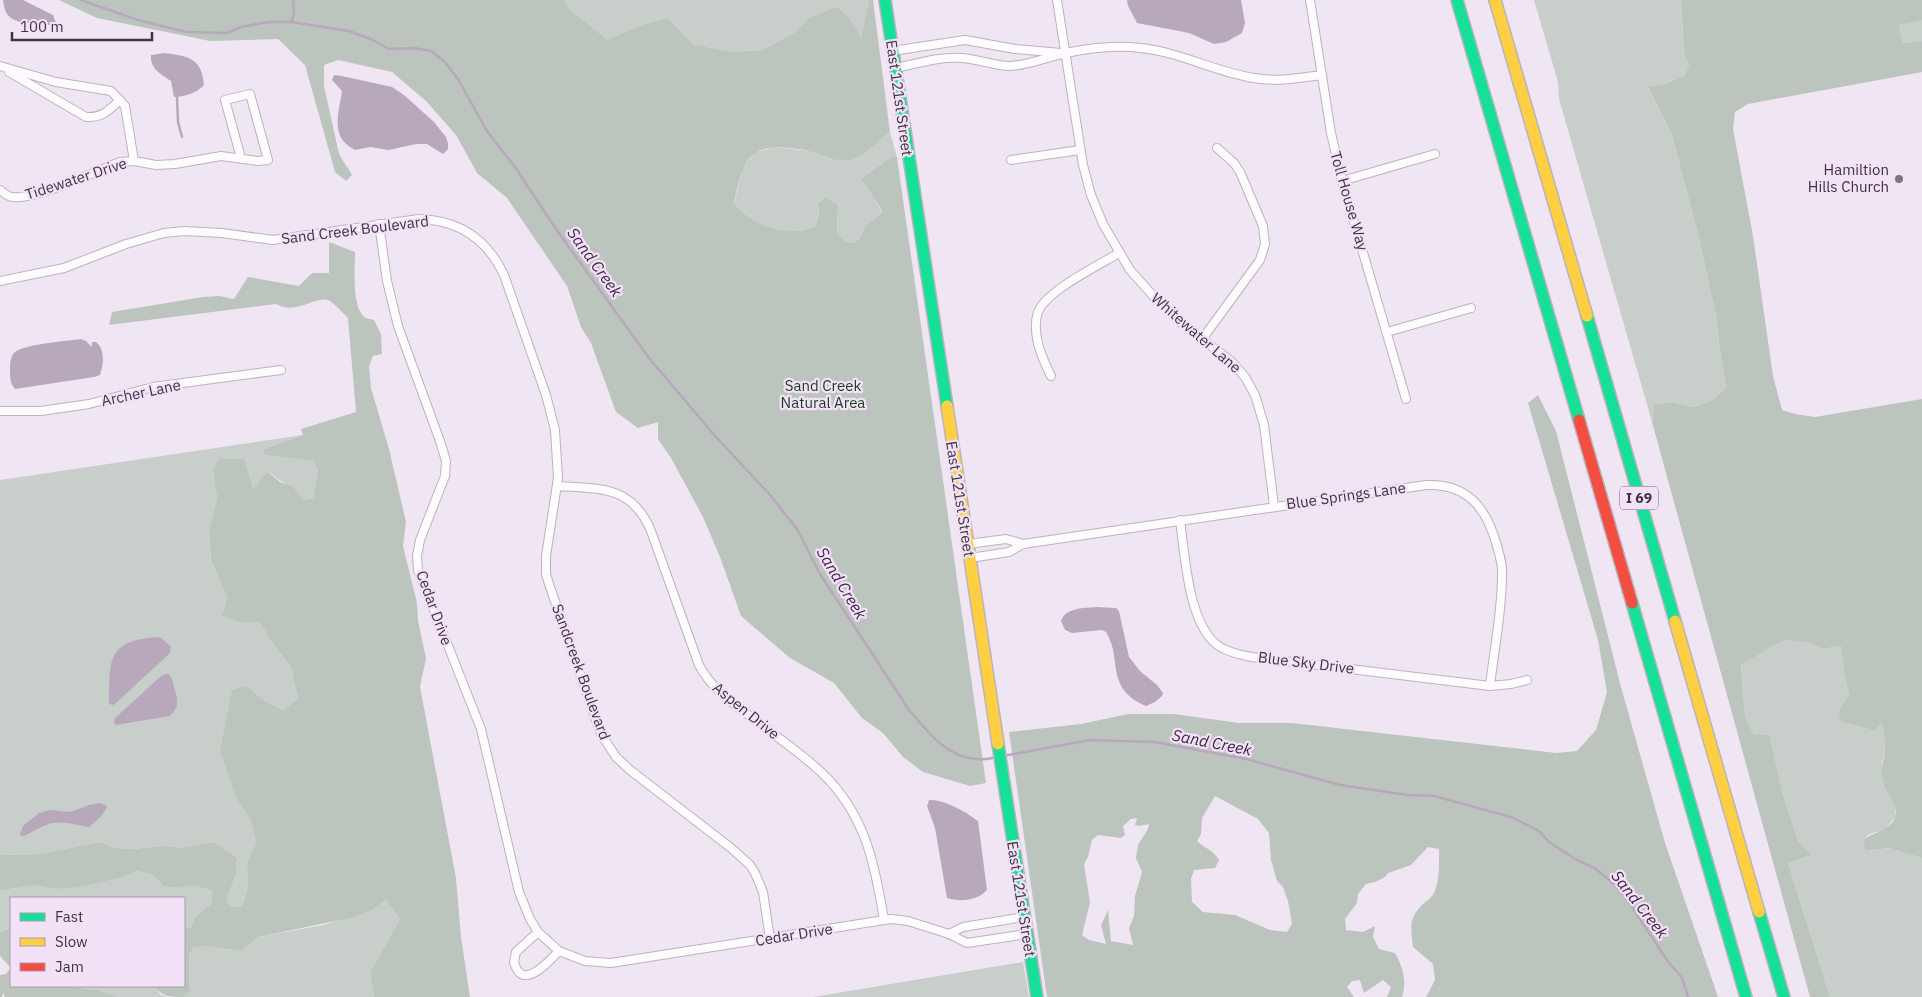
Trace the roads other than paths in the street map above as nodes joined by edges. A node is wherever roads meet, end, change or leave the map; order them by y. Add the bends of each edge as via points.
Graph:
1 (885, 0) edge
2 (1057, 0) edge
3 (1310, 0) edge
4 (1457, 0) edge
5 (1495, 0) edge
6 (892, 51) junction
7 (1065, 53) junction
8 (0, 67) edge
9 (895, 68) junction
10 (1322, 75) junction
11 (120, 100) junction
12 (1217, 148) dead end
13 (1080, 150) junction
14 (1435, 154) dead end
15 (241, 158) junction
16 (134, 160) junction
17 (1011, 160) dead end
18 (1342, 181) junction
19 (0, 190) edge
20 (379, 224) junction
21 (1119, 253) junction
22 (0, 281) edge
23 (1471, 308) dead end
24 (1387, 332) junction
25 (1203, 338) junction
26 (281, 370) dead end
27 (1051, 376) dead end
28 (1406, 399) dead end
29 (0, 411) edge
30 (557, 486) junction
31 (1274, 506) junction
32 (1180, 520) junction
33 (968, 544) junction
34 (1023, 544) junction
35 (970, 558) junction
36 (1527, 680) dead end
37 (1490, 686) junction
38 (1024, 917) junction
39 (884, 920) junction
40 (538, 932) junction
41 (949, 934) junction
42 (1027, 934) junction
43 (770, 939) junction
44 (560, 951) junction
45 (1037, 997) edge
46 (1746, 997) edge
47 (1784, 997) edge

1 - 6 main road, East 121st Street
2 - 7 street, Whitewater Lane
3 - 10 street, Toll House Way
4 - 46 main road, I 69
5 - 47 main road, I 69
6 - 7 street via 964,40
6 - 9 main road, East 121st Street
7 - 9 street via 1036,63 1010,66 945,58
7 - 10 street via 1133,47 1156,50 1252,78 1284,80
7 - 13 street, Whitewater Lane
8 - 11 street via 56,82 111,91
8 - 11 street via 86,117 98,117
9 - 33 main road, East 121st Street
10 - 18 street, Toll House Way
11 - 16 street via 127,113
12 - 25 street via 1240,172 1263,226 1265,244 1260,260
13 - 17 street
13 - 21 street, Whitewater Lane via 1096,209
14 - 18 street
15 - 15 street, Tidewater Drive via 226,100 250,94 268,160
15 - 16 street, Tidewater Drive via 221,156 189,163 156,165
16 - 19 street, Tidewater Drive via 120,162 24,197 9,196
18 - 24 street, Toll House Way
20 - 22 street, Sand Creek Boulevard via 273,240 212,232 164,233 64,268
20 - 30 street, Sand Creek Boulevard via 419,219 446,222 477,238 493,255 504,275 551,413 557,447
20 - 40 street, Cedar Drive via 387,281 398,326 446,460 442,487 420,540 418,570 481,728 520,892
21 - 25 street, Whitewater Lane via 1156,299
21 - 27 street via 1056,291 1042,304 1036,326 1039,346
23 - 24 street
24 - 28 street, Toll House Way
25 - 31 street, Whitewater Lane via 1239,368 1255,395 1264,425
26 - 29 street, Archer Lane via 153,387 89,404 41,411
30 - 39 street, Aspen Drive via 612,492 629,500 641,511 704,675 723,695 822,772 847,803 855,815 877,874
30 - 43 street, Sandcreek Boulevard via 546,574 601,734 616,757 630,770 750,865 759,881
31 - 32 street, Blue Springs Lane
31 - 37 street, Blue Springs Lane via 1426,485 1446,486 1468,495 1489,522 1501,562
32 - 34 street, Blue Springs Lane
32 - 37 street, Blue Sky Drive via 1195,610 1205,631 1228,651 1252,657
33 - 34 street, Blue Springs Lane via 1006,539
33 - 35 main road, East 121st Street
34 - 35 street, Blue Springs Lane via 1009,552
35 - 38 main road, East 121st Street
36 - 37 street, Blue Sky Drive
38 - 41 street via 963,927
38 - 42 main road, East 121st Street
39 - 41 street, Cedar Drive via 908,921
39 - 43 street, Cedar Drive
40 - 44 street, Cedar Drive
40 - 44 street via 516,952 515,966 521,973 534,974
41 - 42 street, Cedar Drive via 968,943
42 - 45 main road, East 121st Street
43 - 44 street, Cedar Drive via 612,963 585,961

